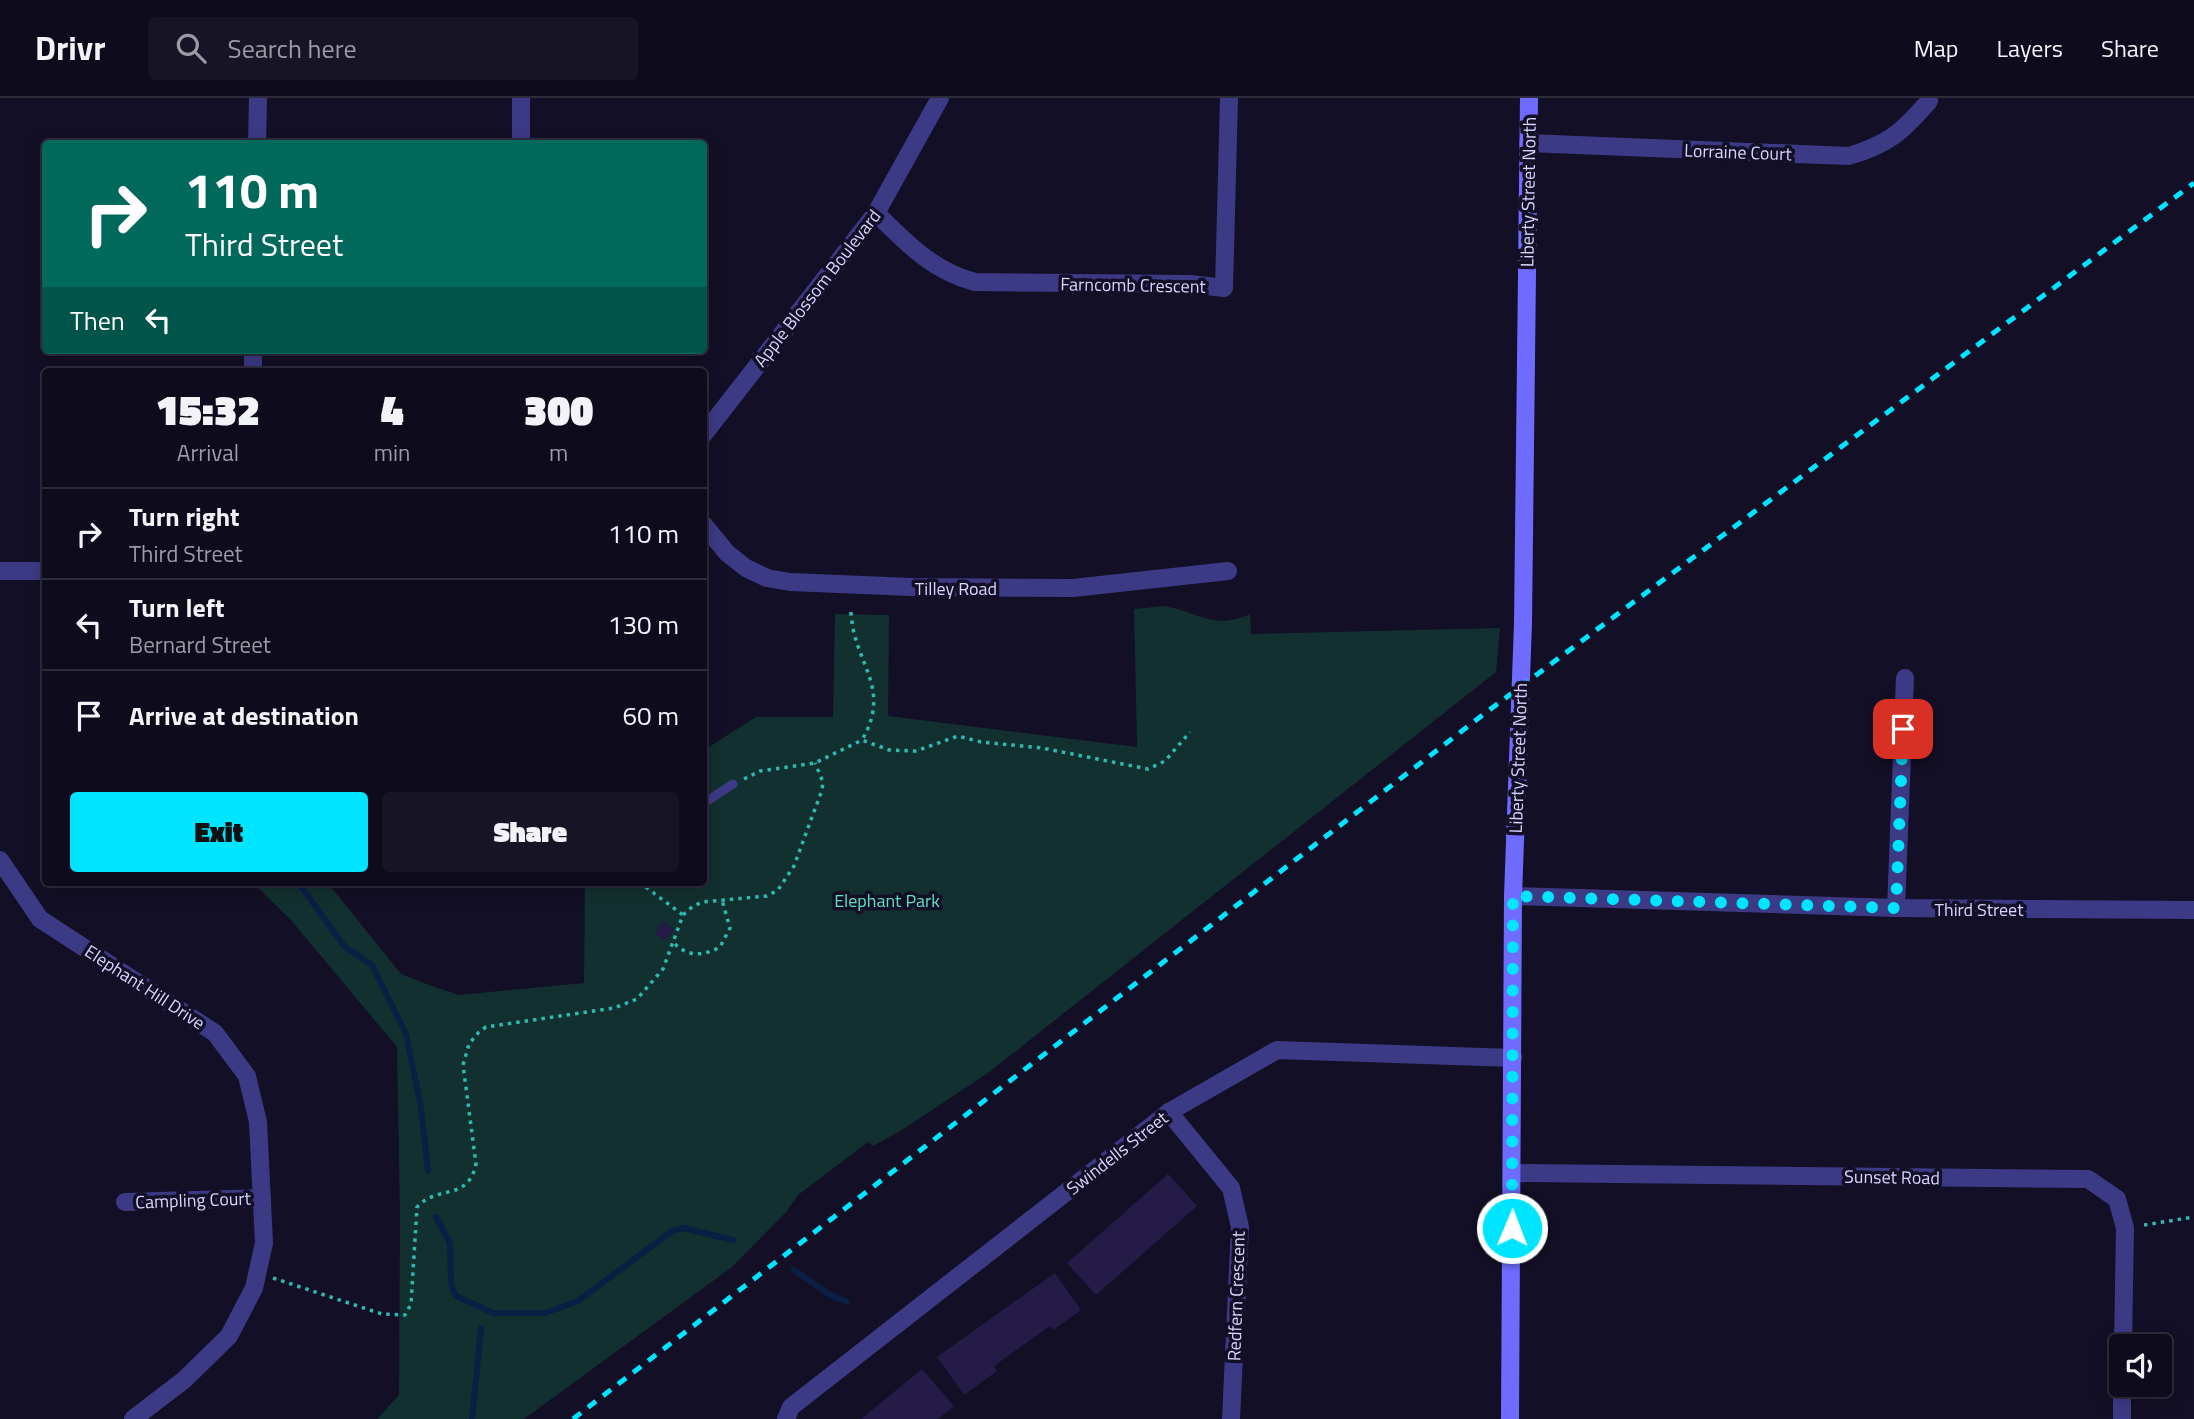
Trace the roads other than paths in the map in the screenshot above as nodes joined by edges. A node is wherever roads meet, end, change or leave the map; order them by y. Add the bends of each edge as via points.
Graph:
1 (258, 98) edge
2 (521, 98) edge
3 (940, 98) edge
4 (1229, 98) edge
5 (1529, 98) edge
6 (1929, 101) dead end
7 (257, 140) edge
8 (522, 140) edge
9 (1528, 143) junction
10 (876, 214) junction
11 (707, 430) edge
12 (707, 529) edge
13 (1228, 570) dead end
14 (0, 571) edge
15 (42, 571) edge
16 (1905, 678) dead end
17 (733, 784) road end
18 (707, 801) edge
19 (0, 860) edge
20 (1513, 896) junction
21 (1896, 908) junction
22 (2194, 910) edge
23 (1513, 1058) junction
24 (1169, 1112) junction
25 (1513, 1173) junction
26 (262, 1198) junction
27 (125, 1202) dead end
28 (2123, 1334) edge
29 (2122, 1397) edge
30 (133, 1419) edge
31 (786, 1419) edge
32 (1231, 1419) edge
33 (1510, 1419) edge
34 (2122, 1419) edge

1 - 7 street
2 - 8 street
3 - 10 street, Apple Blossom Boulevard
4 - 10 street, Farncomb Crescent via 1224,288 975,282 933,265
5 - 9 main road, Liberty Street North
6 - 9 street, Lorraine Court via 1903,131 1881,146 1849,156
9 - 20 main road, Liberty Street North via 1523,623
10 - 11 street, Apple Blossom Boulevard
12 - 13 street, Tilley Road via 746,568 790,582 1073,588
14 - 15 street
16 - 21 street
17 - 18 lane
19 - 26 street, Elephant Hill Drive via 40,919 215,1033 247,1076 258,1122
20 - 21 street, Third Street
20 - 23 main road, Liberty Street North
21 - 22 street, Third Street
23 - 24 street, Swindells Street via 1277,1050
23 - 25 main road, Liberty Street North
24 - 31 street, Swindells Street via 791,1407
24 - 32 street, Redfern Crescent via 1231,1188 1240,1227
25 - 28 street, Sunset Road via 2088,1179 2117,1199 2125,1228
25 - 33 main road, Liberty Street North
26 - 27 street, Campling Court
26 - 30 street, Elephant Hill Drive via 264,1243 254,1287 229,1336 184,1380
29 - 34 street

